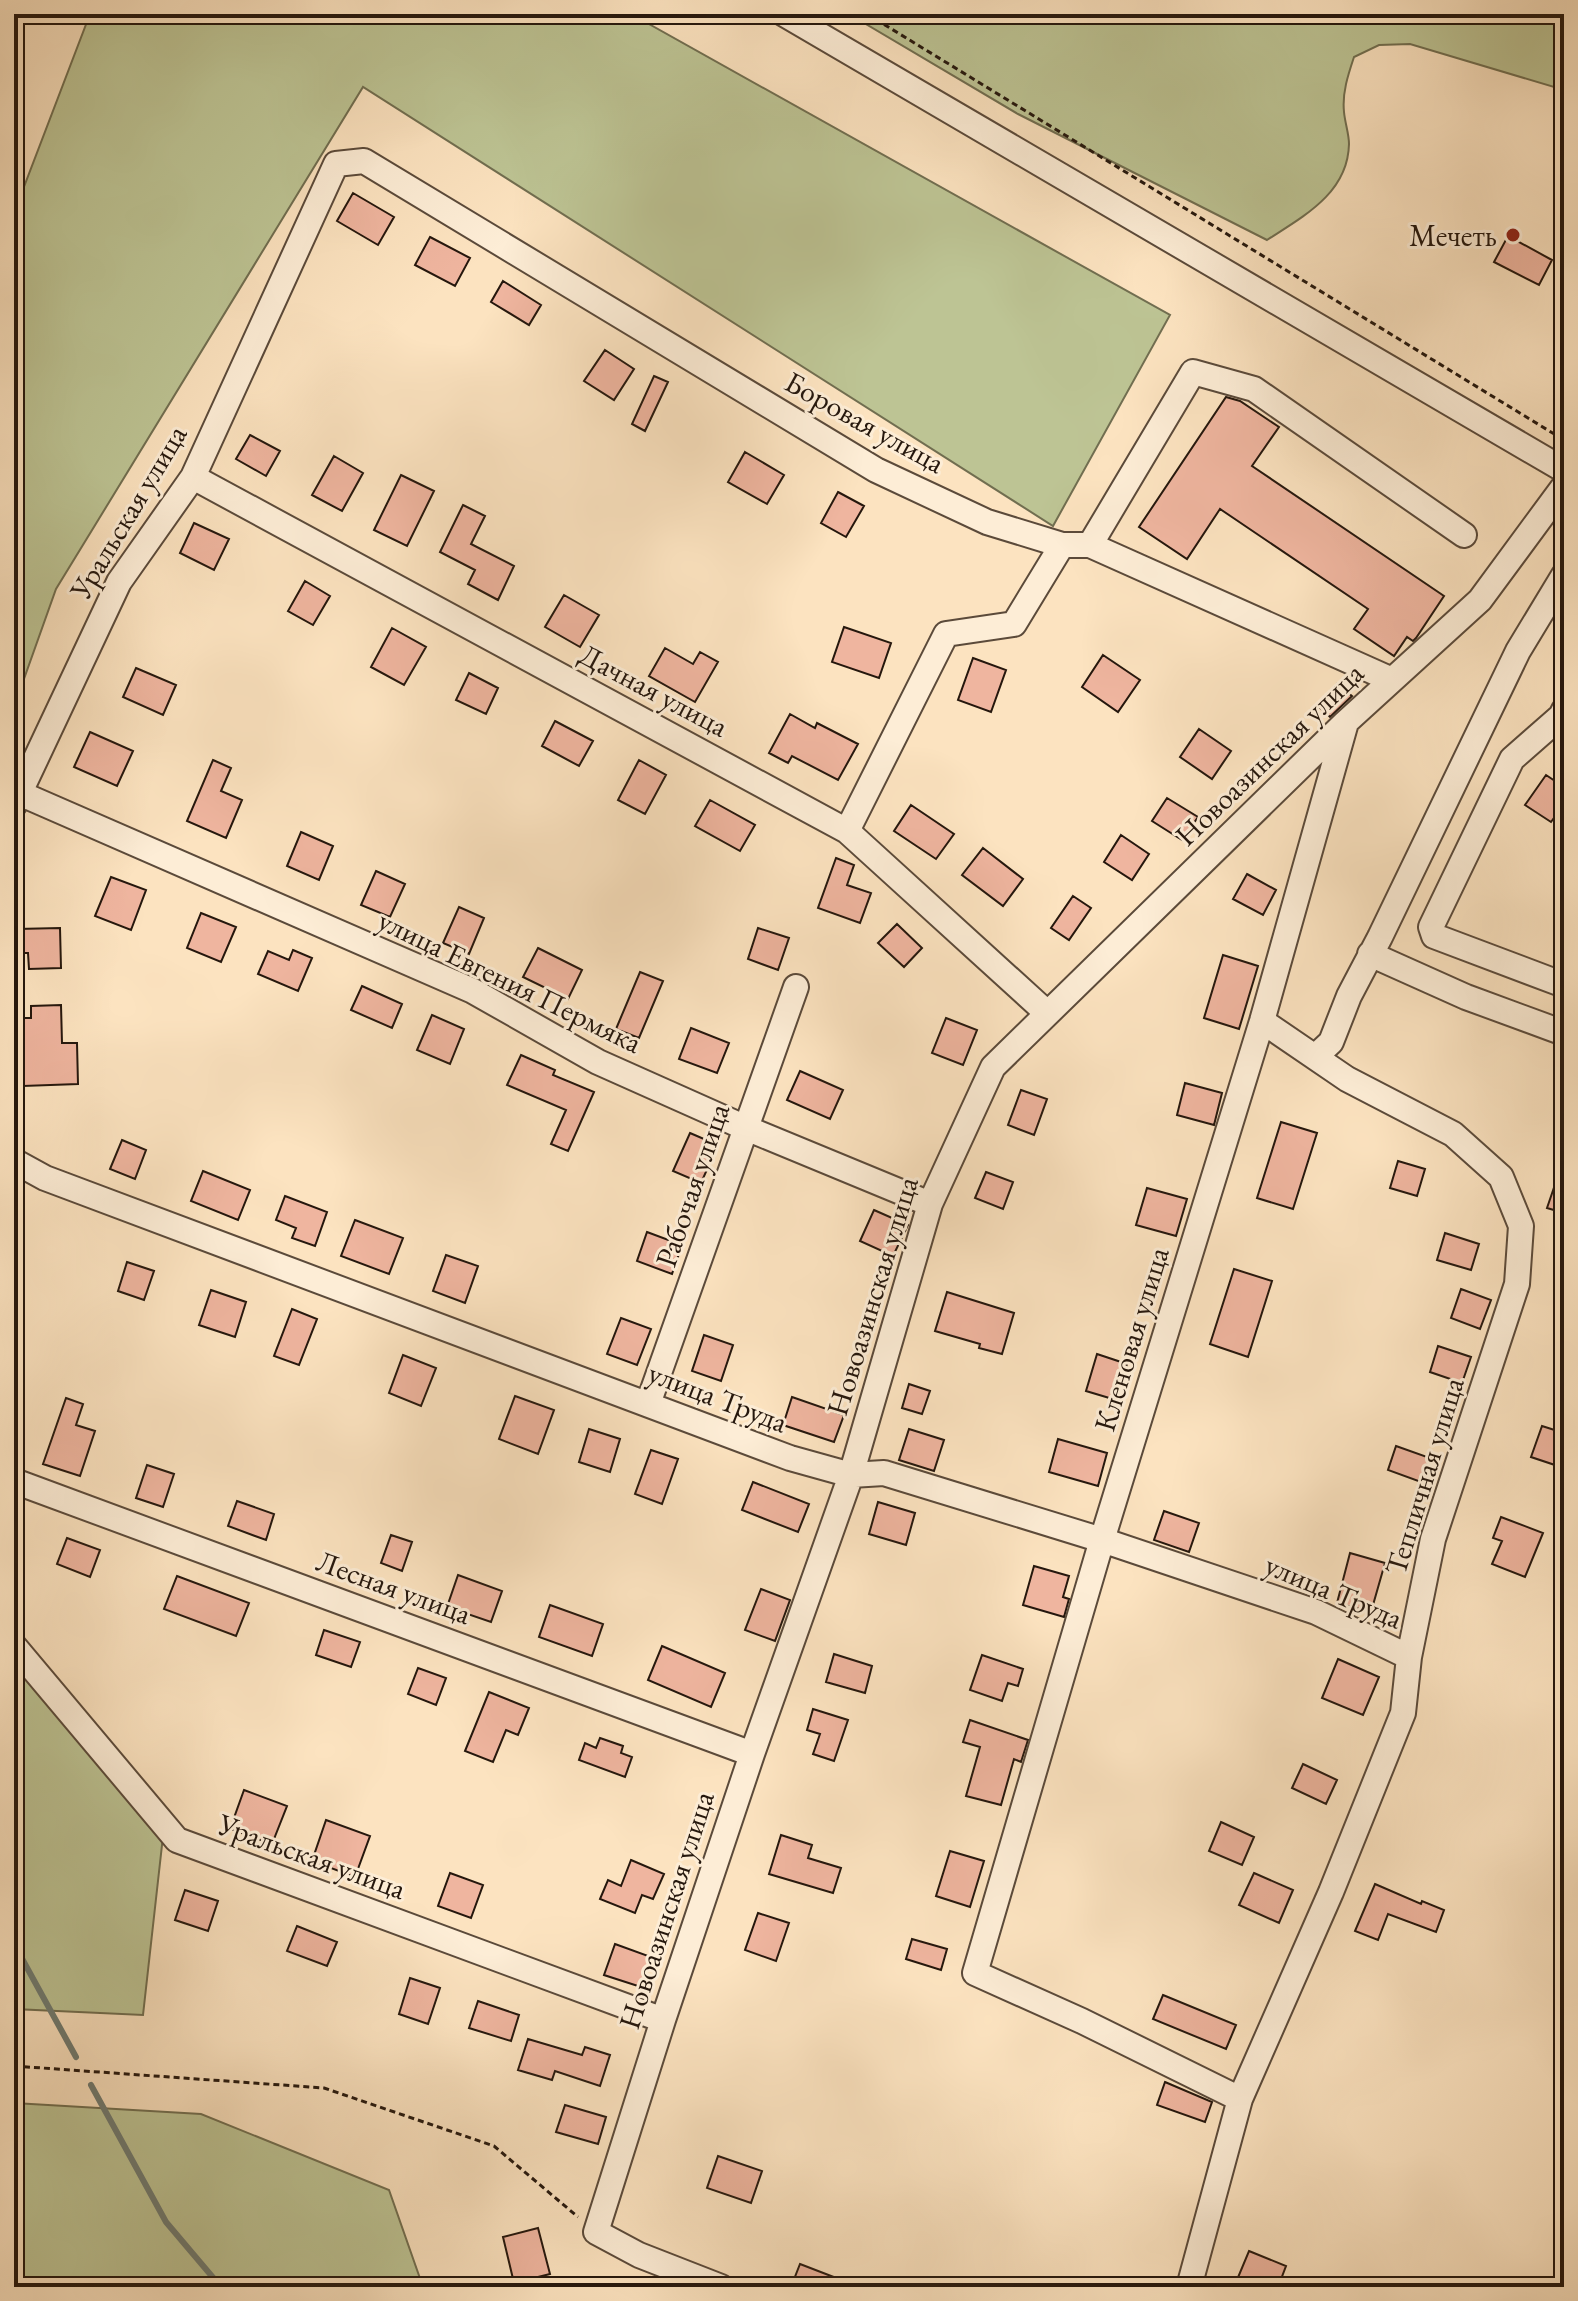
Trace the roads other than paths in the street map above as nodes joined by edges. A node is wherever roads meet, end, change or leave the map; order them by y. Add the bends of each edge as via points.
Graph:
1 (784, 14) edge
2 (336, 164) joint
3 (1564, 470) edge
4 (193, 477) junction
5 (1564, 486) edge
6 (1464, 535) dead end
7 (1062, 545) junction
8 (1090, 545) junction
9 (1564, 575) edge
10 (1392, 680) junction
11 (1564, 710) edge
12 (1345, 723) junction
13 (16, 799) edge
14 (847, 831) junction
15 (1370, 954) junction
16 (1564, 985) edge
17 (796, 987) dead end
18 (1047, 1013) junction
19 (1262, 1021) junction
20 (1564, 1033) edge
21 (1315, 1057) junction
22 (746, 1128) junction
23 (14, 1161) edge
24 (930, 1204) junction
25 (648, 1404) junction
26 (851, 1475) junction
27 (14, 1481) edge
28 (1102, 1540) junction
29 (14, 1646) edge
30 (1409, 1657) junction
31 (752, 1754) junction
32 (663, 2020) junction
33 (1240, 2099) junction
34 (721, 2287) edge
35 (1189, 2287) edge

1 - 3 street
2 - 4 street, Уральская улица
2 - 7 street, Боровая улица via 364,161 876,470 987,522
4 - 13 street, Уральская улица via 119,582
4 - 14 street, Дачная улица
5 - 10 street, Новоазинская улица via 1480,600
6 - 8 street via 1254,389 1193,372
7 - 8 street, Боровая улица
7 - 14 street via 1014,624 946,634
8 - 10 street, Боровая улица
9 - 15 street via 1518,651
10 - 12 street, Новоазинская улица
11 - 16 street via 1512,759 1431,927 1434,936
12 - 18 street, Новоазинская улица
12 - 19 street, Кленовая улица
13 - 22 street, улица Евгения Пермяка via 473,991 598,1062
14 - 18 street, Дачная улица
15 - 20 street
15 - 21 street via 1331,1042
17 - 22 street, Рабочая улица
18 - 24 street, Новоазинская улица via 993,1067
19 - 21 street, Тепличная улица
19 - 28 street, Кленовая улица
21 - 30 street, Тепличная улица via 1453,1134 1501,1177 1521,1226 1517,1284 1433,1539
22 - 24 street, улица Евгения Пермяка
22 - 25 street, Рабочая улица
23 - 25 street, улица Труда via 45,1178
24 - 26 street, Новоазинская улица
25 - 26 street, улица Труда via 790,1458
26 - 28 street, улица Труда via 884,1473
26 - 31 street, Новоазинская улица
27 - 31 street, Лесная улица
28 - 30 street, улица Труда via 1316,1612
28 - 33 street, Кленовая улица via 975,1973
29 - 32 street, Уральская улица via 177,1840
30 - 33 street, Тепличная улица via 1403,1713
31 - 32 street, Новоазинская улица
32 - 34 street, Новоазинская улица via 596,2232
33 - 35 street, Тепличная улица

